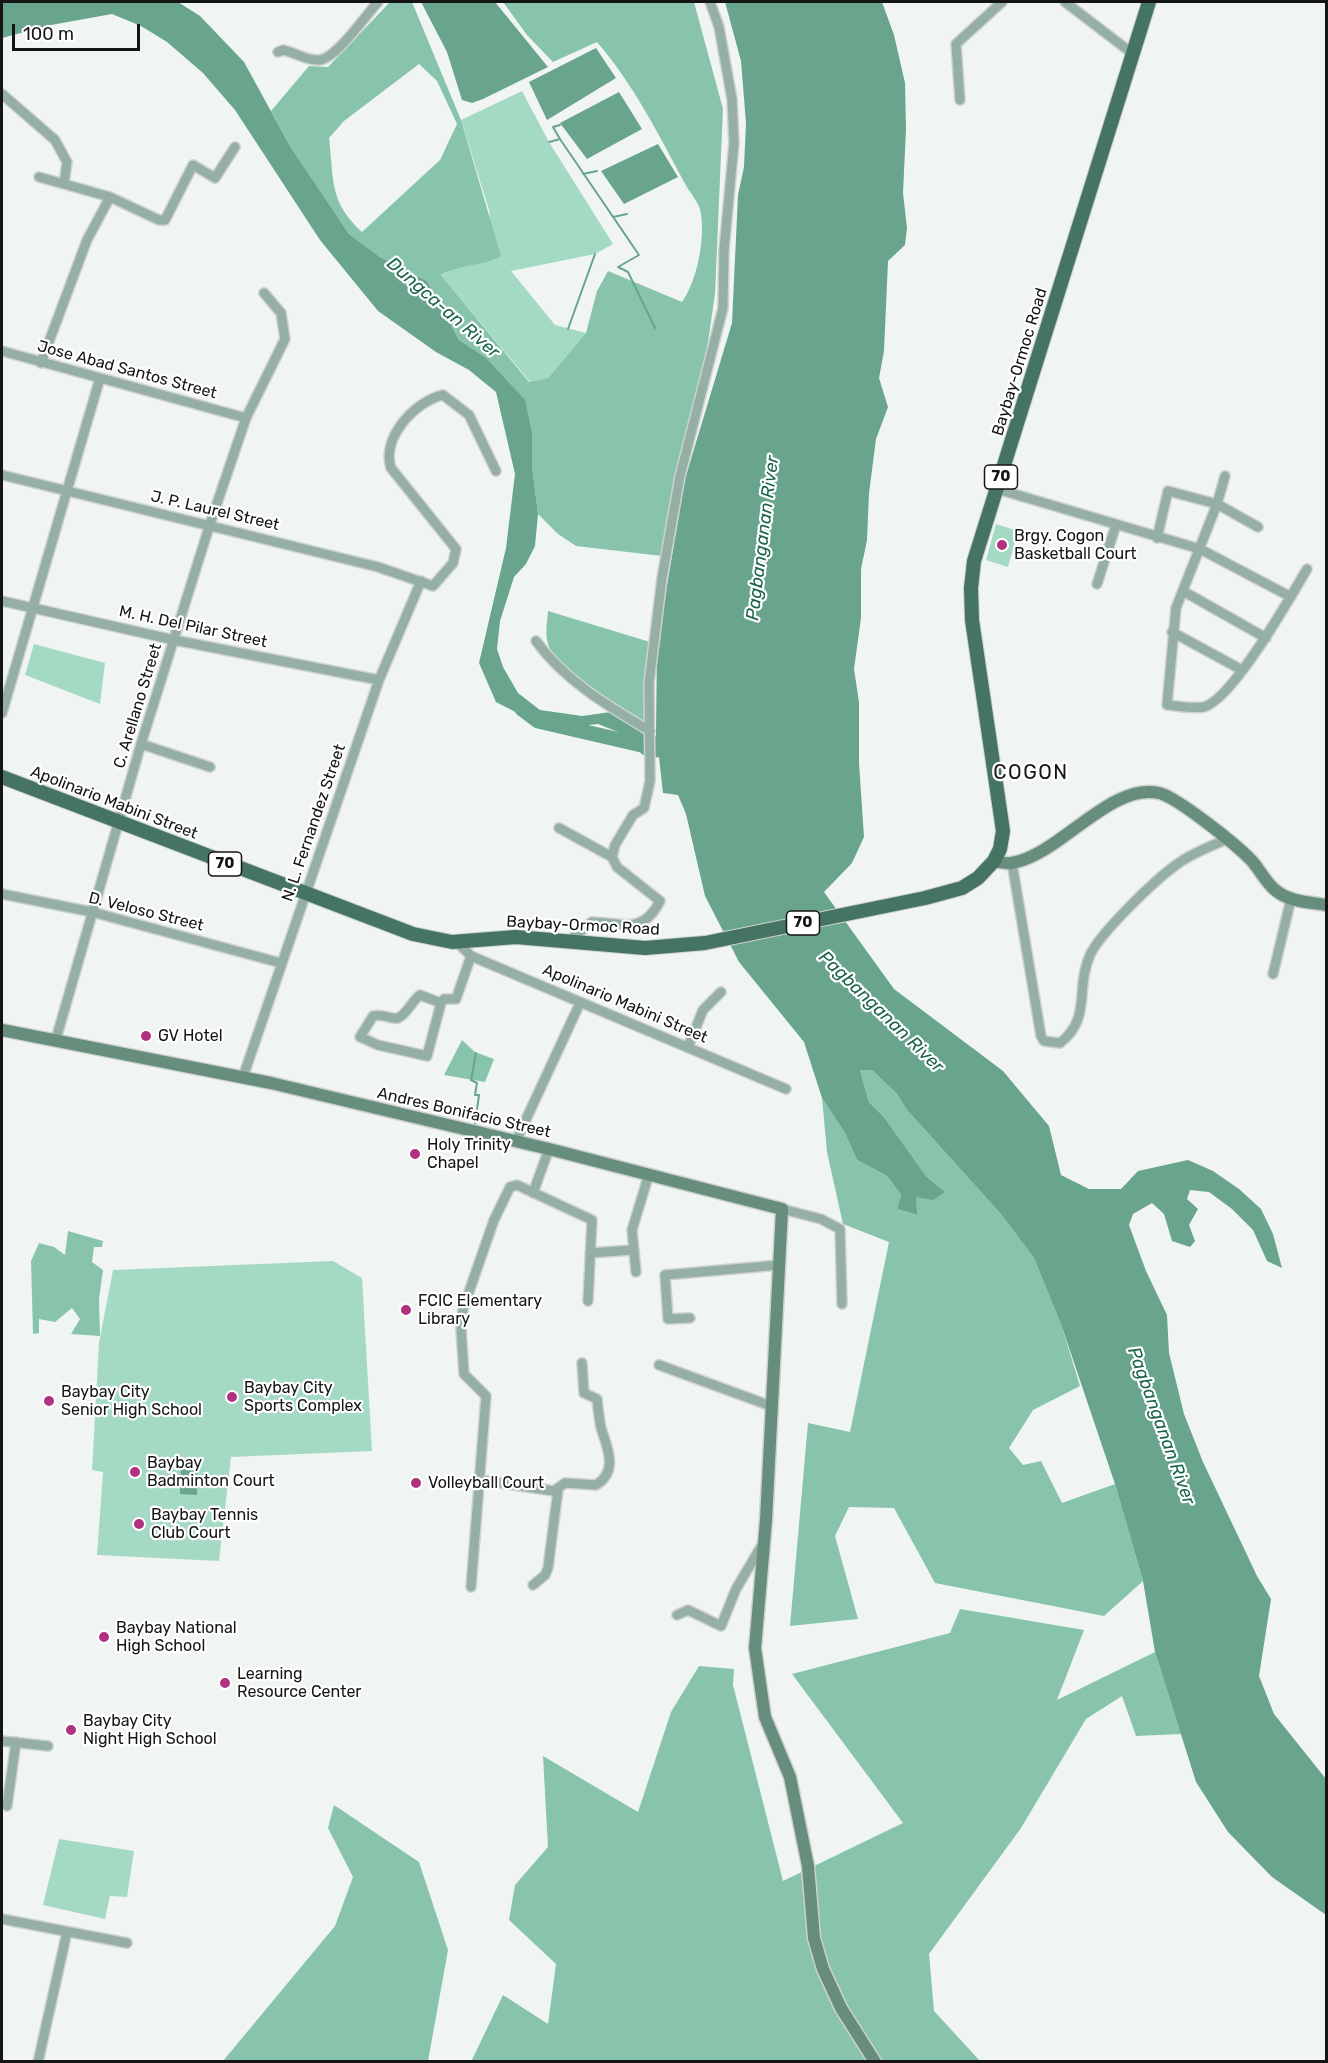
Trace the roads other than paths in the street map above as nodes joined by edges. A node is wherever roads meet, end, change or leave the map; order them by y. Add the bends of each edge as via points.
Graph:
1 (378, 2) edge
2 (710, 2) edge
3 (1002, 2) edge
4 (1065, 2) edge
5 (1149, 2) edge
6 (278, 52) dead end
7 (1133, 54) junction
8 (2, 94) edge
9 (960, 100) dead end
10 (235, 147) dead end
11 (39, 177) dead end
12 (64, 184) junction
13 (110, 197) junction
14 (264, 293) dead end
15 (2, 351) edge
16 (41, 363) junction
17 (100, 378) junction
18 (246, 418) junction
19 (496, 471) dead end
20 (2, 475) edge
21 (1225, 476) dead end
22 (997, 489) junction
23 (67, 492) junction
24 (1217, 504) junction
25 (210, 524) junction
26 (1116, 525) junction
27 (1258, 526) dead end
28 (1157, 538) junction
29 (1200, 549) junction
30 (1307, 569) dead end
31 (421, 581) junction
32 (1097, 584) dead end
33 (1183, 591) junction
34 (1291, 597) junction
35 (2, 601) edge
36 (32, 608) junction
37 (1172, 632) junction
38 (1266, 638) junction
39 (174, 640) junction
40 (536, 641) dead end
41 (1242, 670) junction
42 (380, 680) junction
43 (2, 713) edge
44 (650, 733) junction
45 (141, 744) junction
46 (210, 767) dead end
47 (2, 777) edge
48 (119, 824) junction
49 (559, 828) dead end
50 (1225, 840) junction
51 (612, 856) junction
52 (994, 861) junction
53 (1012, 863) junction
54 (2, 894) edge
55 (305, 894) junction
56 (1291, 899) junction
57 (1326, 905) edge
58 (92, 912) junction
59 (570, 940) junction
60 (455, 942) junction
61 (471, 956) junction
62 (281, 963) junction
63 (1273, 975) dead end
64 (721, 992) dead end
65 (441, 1003) junction
66 (580, 1003) junction
67 (2, 1030) edge
68 (56, 1039) junction
69 (688, 1047) junction
70 (243, 1077) junction
71 (786, 1089) dead end
72 (516, 1141) junction
73 (549, 1149) junction
74 (649, 1174) junction
75 (533, 1193) junction
76 (782, 1209) junction
77 (632, 1250) junction
78 (590, 1253) junction
79 (779, 1265) junction
80 (636, 1272) dead end
81 (588, 1301) dead end
82 (842, 1304) dead end
83 (690, 1318) dead end
84 (582, 1363) dead end
85 (659, 1365) dead end
86 (771, 1406) junction
87 (480, 1480) junction
88 (558, 1490) junction
89 (764, 1543) junction
90 (533, 1585) dead end
91 (471, 1587) dead end
92 (677, 1615) dead end
93 (2, 1741) edge
94 (16, 1742) junction
95 (48, 1746) dead end
96 (7, 1806) dead end
97 (2, 1919) edge
98 (67, 1932) junction
99 (127, 1943) dead end
100 (38, 2061) edge
101 (875, 2061) edge

1 - 6 street via 332,54 322,60
2 - 44 street via 732,99 734,143 723,308 671,517 654,630
3 - 9 street via 956,44
4 - 7 street
5 - 7 main road, Baybay-Ormoc Road / 70
7 - 22 main road, Baybay-Ormoc Road / 70
8 - 12 street via 55,140 67,162
10 - 13 street via 215,178 193,165 165,220
11 - 12 street
12 - 13 street
13 - 16 street via 87,240
14 - 18 street, C. Arellano Street via 281,313 285,339
15 - 16 street, Jose Abad Santos Street
16 - 17 street, Jose Abad Santos Street
17 - 18 street, Jose Abad Santos Street
17 - 23 street
18 - 25 street, C. Arellano Street
19 - 31 street via 469,415 443,395 402,423 390,452 391,468 456,549 453,563 434,586
20 - 23 street, J. P. Laurel Street
21 - 24 street
22 - 26 street
22 - 52 main road, Baybay-Ormoc Road / 70 via 974,561 971,588 977,662 1003,831
23 - 25 street, J. P. Laurel Street
23 - 36 street
24 - 27 street
24 - 28 street via 1167,491
24 - 29 street
25 - 31 street, J. P. Laurel Street
25 - 39 street, C. Arellano Street
26 - 28 street
26 - 32 street
28 - 29 street
29 - 33 street
29 - 34 street
30 - 34 street
31 - 42 street, N. L. Fernandez Street
33 - 37 street
33 - 38 street
34 - 38 street
35 - 36 street, M. H. Del Pilar Street
36 - 39 street, M. H. Del Pilar Street
36 - 43 street
37 - 41 street
37 - 41 street via 1167,705 1205,707
38 - 41 street
39 - 42 street, M. H. Del Pilar Street
39 - 45 street, C. Arellano Street
40 - 44 street via 550,660 590,694
42 - 55 street, N. L. Fernandez Street
44 - 51 street via 651,762 644,808 633,815
45 - 46 street
45 - 48 street, C. Arellano Street
47 - 48 main road, Apolinario Mabini Street / 70
48 - 55 main road, Apolinario Mabini Street / 70
48 - 58 street, C. Arellano Street
49 - 51 street
50 - 53 street via 1176,800 1143,791
50 - 53 street via 1177,864 1101,939 1089,958 1080,1020 1073,1033 1060,1043 1044,1041 1041,1036
50 - 56 street via 1250,858 1274,889
51 - 59 street via 617,867 660,901 654,913 628,927 592,922
52 - 53 street
52 - 59 main road, Baybay-Ormoc Road / 70 via 962,888 705,943 645,948
54 - 58 street, D. Veloso Street
55 - 60 main road, Apolinario Mabini Street / 70 via 413,934
55 - 62 street, N. L. Fernandez Street
56 - 57 street
56 - 63 street
58 - 62 street, D. Veloso Street
58 - 68 street, C. Arellano Street
59 - 60 main road, Baybay-Ormoc Road / 70 via 516,937
60 - 61 street, Apolinario Mabini Street
61 - 65 street via 456,999 444,999
61 - 66 street, Apolinario Mabini Street
62 - 70 street, N. L. Fernandez Street
64 - 69 street via 703,1010
65 - 65 street via 420,995 396,1019 373,1016 360,1037 427,1056
66 - 69 street, Apolinario Mabini Street
66 - 72 street
67 - 68 street, Andres Bonifacio Street
68 - 70 street, Andres Bonifacio Street
69 - 71 street, Apolinario Mabini Street
70 - 72 street, Andres Bonifacio Street
72 - 73 street, Andres Bonifacio Street
73 - 74 street, Andres Bonifacio Street
73 - 75 street
74 - 76 street, Andres Bonifacio Street
74 - 77 street via 632,1230
75 - 78 street via 591,1220
75 - 87 street via 516,1185 508,1188 462,1314 464,1374 486,1396
76 - 79 street
76 - 82 street, Andres Bonifacio Street via 840,1228
77 - 78 street
77 - 80 street
78 - 81 street
79 - 83 street via 665,1275 668,1319
79 - 86 street
84 - 88 street via 584,1393 597,1399 610,1464 598,1485 565,1483
85 - 86 street
86 - 89 street
87 - 88 street
87 - 91 street
88 - 90 street via 548,1568
89 - 92 street via 736,1589 721,1626 688,1610
89 - 101 street via 755,1648 765,1717 790,1777 808,1866 814,1938 841,2008
93 - 94 street
94 - 95 street
94 - 96 street
97 - 98 street
98 - 99 street
98 - 100 street

